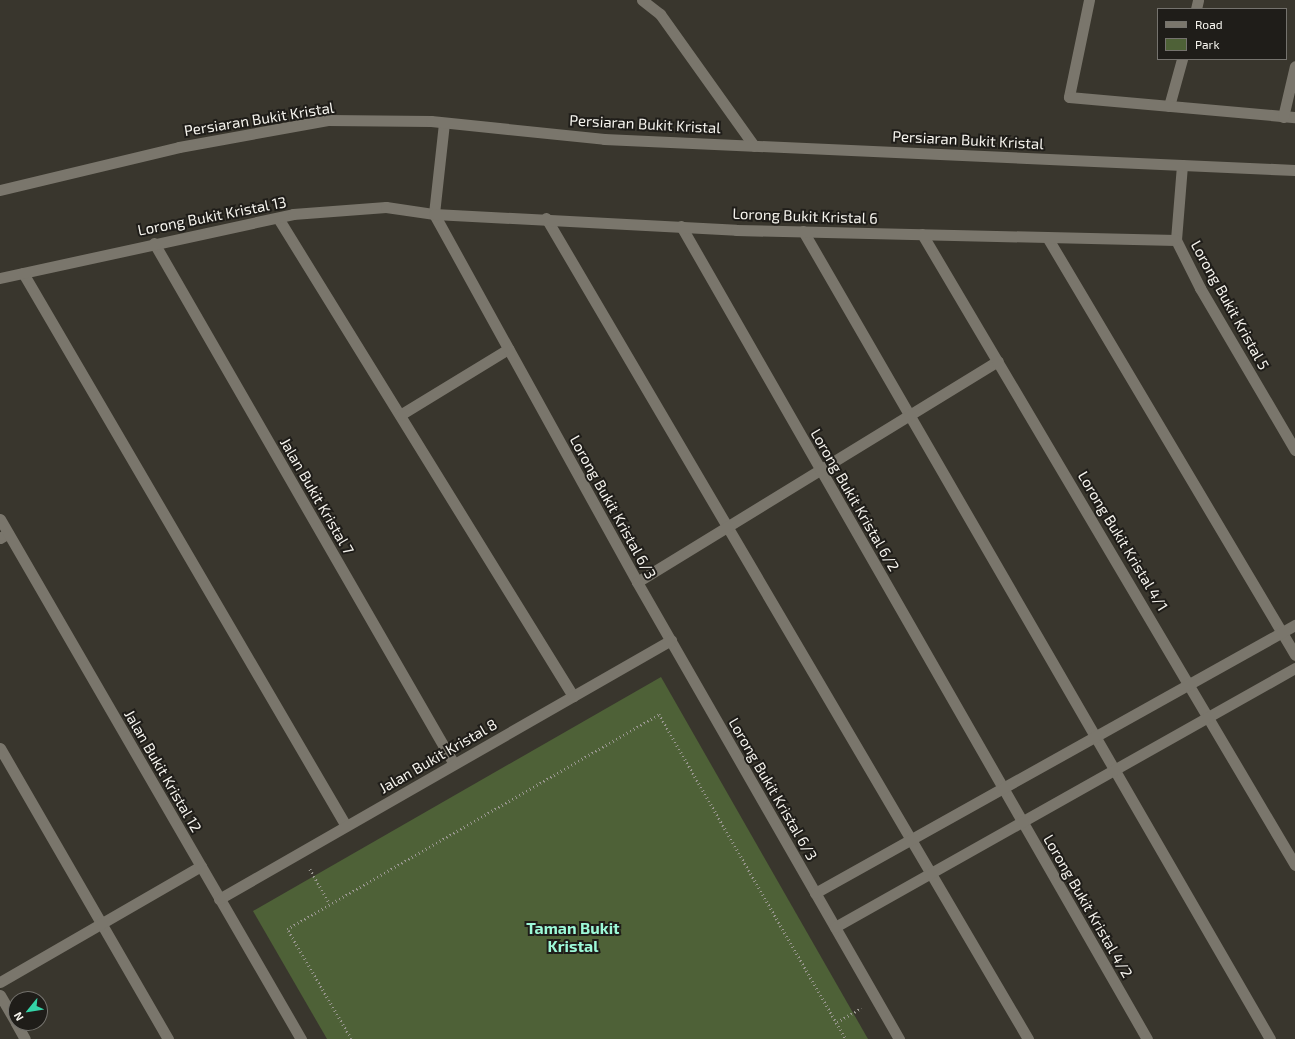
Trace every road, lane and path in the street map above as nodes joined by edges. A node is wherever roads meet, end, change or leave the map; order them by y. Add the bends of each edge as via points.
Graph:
1 (642, 0) edge
2 (1088, 0) edge
3 (1182, 60) edge
4 (1295, 66) edge
5 (1169, 106) junction
6 (1283, 116) junction
7 (1295, 117) edge
8 (444, 122) junction
9 (754, 146) junction
10 (1182, 165) junction
11 (1295, 170) edge
12 (0, 190) edge
13 (434, 214) junction
14 (278, 218) junction
15 (546, 218) junction
16 (681, 226) junction
17 (803, 231) junction
18 (922, 234) junction
19 (1046, 237) junction
20 (1176, 240) junction
21 (154, 243) junction
22 (23, 273) junction
23 (0, 278) edge
24 (508, 349) junction
25 (998, 361) junction
26 (400, 416) junction
27 (910, 417) junction
28 (1295, 450) edge
29 (822, 472) junction
30 (0, 519) edge
31 (726, 529) junction
32 (4, 536) edge
33 (637, 582) junction
34 (1295, 625) edge
35 (1283, 631) junction
36 (671, 640) junction
37 (1295, 655) edge
38 (1295, 668) edge
39 (1191, 683) junction
40 (573, 696) junction
41 (1209, 716) junction
42 (1095, 736) junction
43 (0, 748) edge
44 (454, 764) junction
45 (1113, 770) junction
46 (1003, 788) junction
47 (1022, 821) junction
48 (346, 826) junction
49 (909, 840) junction
50 (301, 853) junction
51 (1295, 865) edge
52 (201, 866) junction
53 (932, 872) junction
54 (815, 893) junction
55 (219, 899) junction
56 (330, 904) junction
57 (101, 924) junction
58 (835, 927) junction
59 (0, 982) edge
60 (0, 995) edge
61 (876, 999) junction
62 (8, 1009) edge
63 (837, 1022) junction
64 (168, 1039) edge
65 (301, 1039) edge
66 (351, 1039) edge
67 (846, 1039) edge
68 (899, 1039) edge
69 (1028, 1039) edge
70 (1147, 1039) edge
71 (1270, 1039) edge

1 - 9 street via 660,14
2 - 5 street via 1069,97
3 - 5 street
4 - 6 street
5 - 6 street
6 - 7 street
8 - 9 street, Persiaran Bukit Kristal via 604,139
8 - 12 street, Persiaran Bukit Kristal via 328,120 179,148
8 - 13 street
9 - 10 street, Persiaran Bukit Kristal
10 - 11 street, Persiaran Bukit Kristal
10 - 20 street, Lorong Bukit Kristal 5
13 - 14 street, Lorong Bukit Kristal 13 via 386,207
13 - 15 street, Lorong Bukit Kristal 6
13 - 24 street, Lorong Bukit Kristal 6/3
14 - 21 street, Lorong Bukit Kristal 13
14 - 26 street
15 - 16 street, Lorong Bukit Kristal 6
15 - 31 street
16 - 17 street, Lorong Bukit Kristal 6
16 - 29 street, Lorong Bukit Kristal 6/2
17 - 18 street, Lorong Bukit Kristal 6
17 - 27 street
18 - 19 street, Lorong Bukit Kristal 6
18 - 25 street, Lorong Bukit Kristal 4/1
19 - 20 street, Lorong Bukit Kristal 6
19 - 35 street
20 - 28 street, Lorong Bukit Kristal 5 via 1200,288
21 - 22 street, Lorong Bukit Kristal 13
21 - 44 street, Jalan Bukit Kristal 7
22 - 23 street, Lorong Bukit Kristal 13
22 - 48 street
24 - 26 street
24 - 33 street, Lorong Bukit Kristal 6/3
25 - 27 street
25 - 39 street, Lorong Bukit Kristal 4/1
26 - 40 street
27 - 29 street
27 - 42 street
29 - 31 street
29 - 46 street, Lorong Bukit Kristal 6/2
30 - 32 street, Jalan Bukit Kristal 12
31 - 33 street
31 - 49 street
32 - 52 street, Jalan Bukit Kristal 12
33 - 36 street, Lorong Bukit Kristal 6/3
34 - 35 street
35 - 37 street
35 - 39 street
36 - 40 street, Jalan Bukit Kristal 8
36 - 54 street, Lorong Bukit Kristal 6/3
38 - 41 street
39 - 41 street, Lorong Bukit Kristal 4/1
39 - 42 street
40 - 44 street, Jalan Bukit Kristal 8
41 - 45 street
41 - 51 street, Lorong Bukit Kristal 4/1
42 - 45 street
42 - 46 street
43 - 57 street
44 - 48 street, Jalan Bukit Kristal 8
45 - 47 street
45 - 71 street
46 - 47 street, Lorong Bukit Kristal 4/2
46 - 49 street
47 - 53 street
47 - 70 street, Lorong Bukit Kristal 4/2
48 - 50 street, Jalan Bukit Kristal 8
49 - 53 street
49 - 54 street
50 - 55 street, Jalan Bukit Kristal 8
50 - 56 path
52 - 55 street, Jalan Bukit Kristal 12
52 - 57 street
53 - 58 street
53 - 69 street
54 - 58 street, Lorong Bukit Kristal 6/3
55 - 65 street, Jalan Bukit Kristal 12
56 - 63 path via 659,714
56 - 66 path via 287,929
57 - 59 street
57 - 64 street
58 - 61 street, Lorong Bukit Kristal 6/3
60 - 62 street
61 - 63 path
61 - 68 street, Lorong Bukit Kristal 6/3
63 - 67 path

